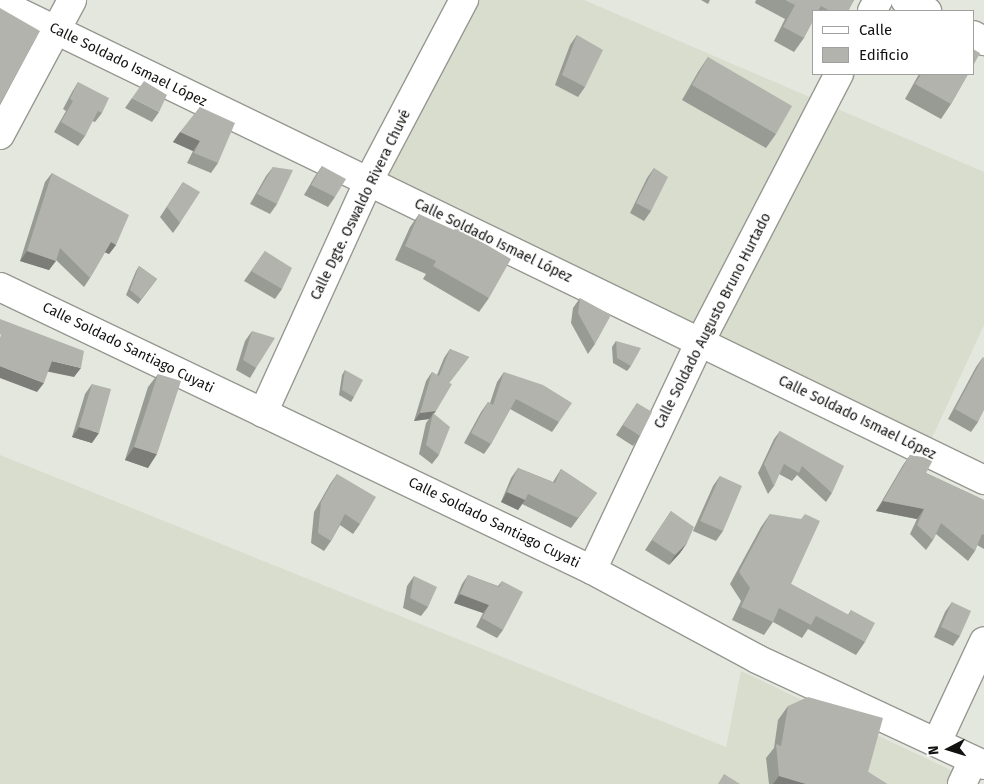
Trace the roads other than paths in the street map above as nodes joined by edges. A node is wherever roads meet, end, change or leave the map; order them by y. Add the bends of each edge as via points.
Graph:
1 (72, 0) edge
2 (464, 0) edge
3 (905, 0) edge
4 (0, 4) edge
5 (925, 10) edge
6 (57, 31) junction
7 (838, 75) edge
8 (0, 135) edge
9 (369, 180) junction
10 (0, 287) edge
11 (700, 342) junction
12 (263, 413) junction
13 (984, 480) edge
14 (592, 570) junction
15 (984, 641) edge
16 (937, 742) junction
17 (973, 770) edge

1 - 6 street
2 - 9 street, Calle Dgte. Oswaldo Rivera Chuvé
3 - 5 street
4 - 6 street, Calle Soldado Ismael López
6 - 8 street
6 - 9 street, Calle Soldado Ismael López
7 - 11 street, Calle Soldado Augusto Bruno Hurtado
9 - 11 street, Calle Soldado Ismael López
9 - 12 street, Calle Dgte. Oswaldo Rivera Chuvé
10 - 12 street, Calle Soldado Santiago Cuyati
11 - 13 street, Calle Soldado Ismael López
11 - 14 street, Calle Soldado Augusto Bruno Hurtado
12 - 14 street, Calle Soldado Santiago Cuyati
14 - 16 street, Calle Soldado Santiago Cuyati via 757,659
15 - 16 street
16 - 17 street, Calle Soldado Santiago Cuyati

